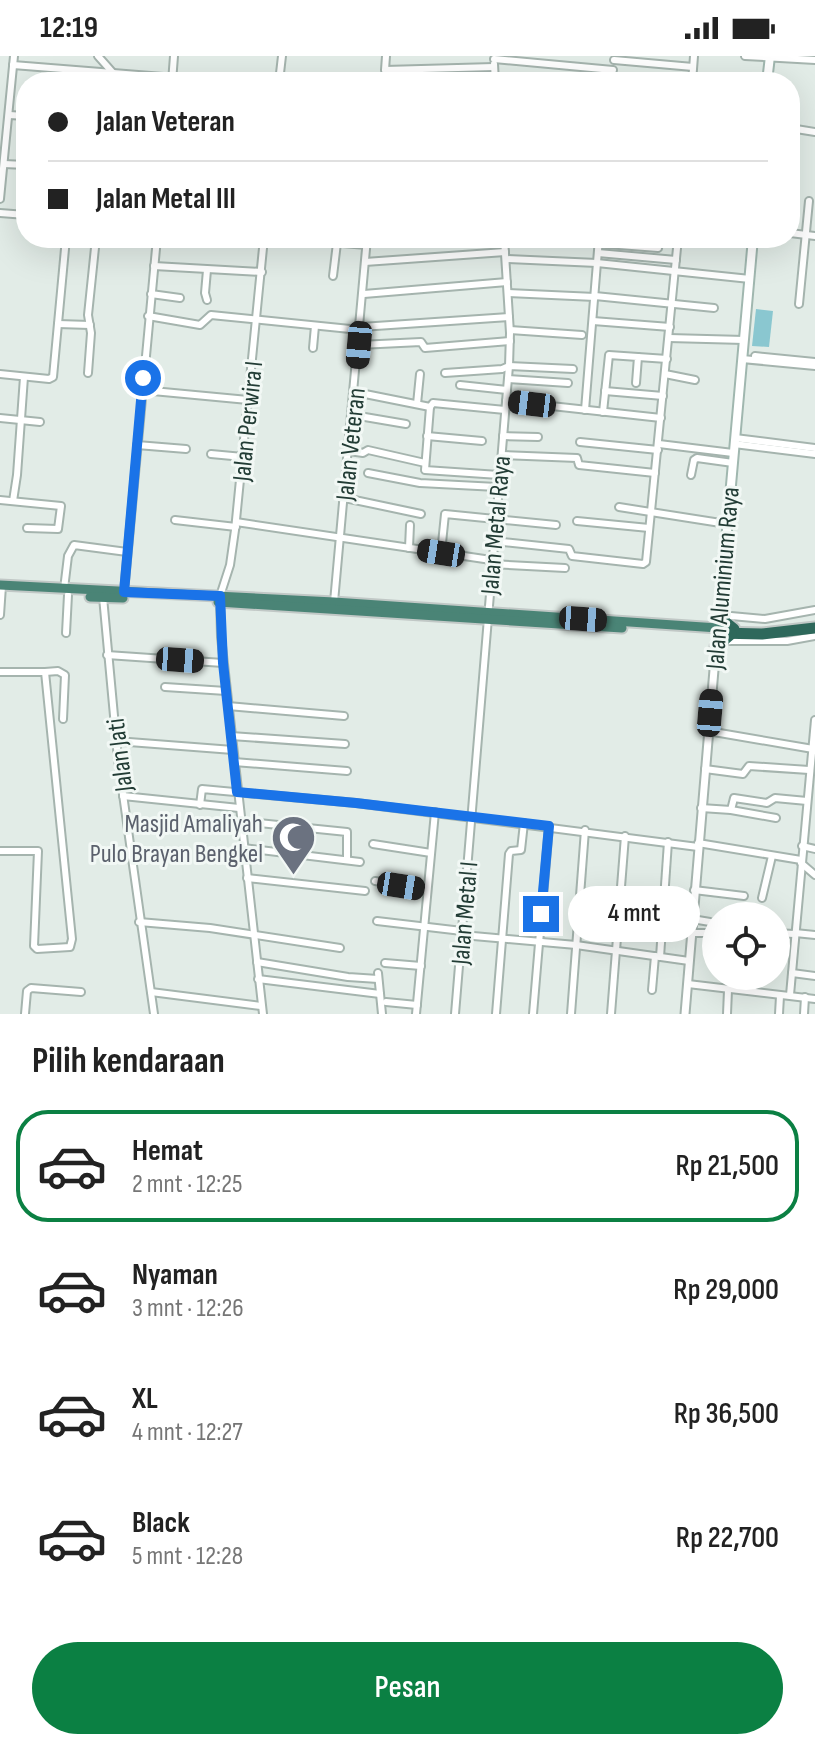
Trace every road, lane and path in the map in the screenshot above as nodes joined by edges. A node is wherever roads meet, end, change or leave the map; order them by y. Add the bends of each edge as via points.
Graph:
1 (14, 56) edge
2 (98, 56) edge
3 (386, 56) edge
4 (694, 56) edge
5 (745, 56) edge
6 (770, 57) edge
7 (614, 58) edge
8 (815, 60) edge
9 (494, 61) edge
10 (13, 65) junction
11 (693, 67) junction
12 (396, 70) joint
13 (613, 70) joint
14 (113, 72) joint
15 (693, 72) edge
16 (9, 115) junction
17 (16, 115) edge
18 (2, 154) edge
19 (4, 164) junction
20 (16, 165) edge
21 (0, 199) edge
22 (809, 201) dead end
23 (800, 234) edge
24 (806, 235) junction
25 (815, 236) edge
26 (65, 248) edge
27 (95, 248) edge
28 (156, 248) edge
29 (263, 248) edge
30 (336, 248) edge
31 (366, 248) edge
32 (505, 248) edge
33 (598, 248) edge
34 (677, 248) edge
35 (752, 248) edge
36 (598, 253) junction
37 (505, 256) junction
38 (676, 260) junction
39 (365, 262) junction
40 (597, 263) junction
41 (154, 266) junction
42 (207, 270) junction
43 (262, 272) junction
44 (675, 272) junction
45 (333, 276) dead end
46 (750, 279) junction
47 (507, 282) junction
48 (508, 293) junction
49 (151, 294) junction
50 (364, 294) junction
51 (595, 297) junction
52 (180, 298) dead end
53 (207, 300) dead end
54 (672, 302) junction
55 (799, 304) dead end
56 (714, 308) dead end
57 (148, 316) junction
58 (509, 317) junction
59 (257, 321) junction
60 (593, 321) junction
61 (58, 324) junction
62 (90, 325) junction
63 (315, 326) junction
64 (670, 327) junction
65 (360, 329) junction
66 (510, 330) junction
67 (588, 335) junction
68 (669, 338) junction
69 (744, 340) junction
70 (510, 341) junction
71 (359, 345) junction
72 (313, 348) dead end
73 (638, 357) junction
74 (743, 357) junction
75 (667, 359) junction
76 (815, 364) edge
77 (509, 366) junction
78 (573, 369) dead end
79 (88, 373) dead end
80 (445, 373) dead end
81 (0, 374) edge
82 (420, 374) dead end
83 (665, 374) junction
84 (24, 377) junction
85 (508, 379) junction
86 (695, 380) dead end
87 (568, 383) dead end
88 (636, 383) dead end
89 (460, 385) dead end
90 (142, 390) junction
91 (507, 390) junction
92 (605, 391) junction
93 (355, 392) junction
94 (663, 396) junction
95 (248, 400) junction
96 (506, 401) junction
97 (417, 404) junction
98 (430, 407) junction
99 (505, 410) junction
100 (585, 410) junction
101 (603, 412) junction
102 (353, 415) junction
103 (0, 418) edge
104 (661, 418) junction
105 (21, 420) junction
106 (40, 422) dead end
107 (406, 424) dead end
108 (427, 436) junction
109 (503, 436) junction
110 (538, 437) dead end
111 (482, 441) dead end
112 (580, 442) dead end
113 (137, 445) junction
114 (658, 447) junction
115 (186, 449) dead end
116 (734, 450) junction
117 (349, 451) junction
118 (815, 451) edge
119 (211, 454) dead end
120 (502, 455) junction
121 (243, 457) junction
122 (425, 463) junction
123 (368, 473) dead end
124 (655, 473) junction
125 (499, 475) junction
126 (691, 475) dead end
127 (497, 487) junction
128 (345, 498) junction
129 (0, 500) edge
130 (13, 501) junction
131 (619, 507) dead end
132 (651, 512) junction
133 (421, 514) dead end
134 (495, 519) junction
135 (175, 520) dead end
136 (577, 521) dead end
137 (727, 524) junction
138 (236, 525) junction
139 (410, 525) dead end
140 (556, 525) dead end
141 (27, 528) dead end
142 (649, 528) junction
143 (341, 536) junction
144 (493, 541) junction
145 (409, 548) junction
146 (127, 552) junction
147 (441, 553) junction
148 (491, 562) junction
149 (565, 568) dead end
150 (1, 588) edge
151 (66, 592) junction
152 (124, 592) junction
153 (103, 595) junction
154 (219, 599) junction
155 (334, 602) junction
156 (815, 610) edge
157 (0, 615) edge
158 (487, 616) junction
159 (718, 623) junction
160 (815, 625) edge
161 (732, 632) junction
162 (66, 633) dead end
163 (815, 636) edge
164 (716, 650) junction
165 (107, 655) junction
166 (223, 663) junction
167 (0, 672) edge
168 (45, 672) junction
169 (165, 687) dead end
170 (226, 691) junction
171 (228, 706) junction
172 (344, 716) dead end
173 (63, 719) dead end
174 (815, 720) edge
175 (708, 731) junction
176 (231, 736) junction
177 (116, 741) junction
178 (345, 744) dead end
179 (814, 745) edge
180 (233, 750) junction
181 (813, 760) edge
182 (234, 762) junction
183 (705, 769) junction
184 (809, 770) junction
185 (347, 771) dead end
186 (237, 792) junction
187 (123, 796) junction
188 (807, 801) junction
189 (200, 805) junction
190 (239, 808) junction
191 (701, 808) junction
192 (731, 810) junction
193 (435, 812) junction
194 (806, 813) junction
195 (815, 815) edge
196 (473, 817) junction
197 (776, 818) dead end
198 (240, 821) junction
199 (524, 823) junction
200 (549, 826) junction
201 (585, 830) junction
202 (625, 836) junction
203 (668, 842) junction
204 (373, 844) dead end
205 (698, 845) junction
206 (802, 846) junction
207 (243, 848) junction
208 (815, 849) edge
209 (0, 851) edge
210 (431, 853) junction
211 (772, 856) junction
212 (347, 860) junction
213 (801, 861) junction
214 (360, 862) dead end
215 (815, 875) edge
216 (247, 878) junction
217 (375, 881) dead end
218 (427, 890) junction
219 (694, 890) junction
220 (365, 891) dead end
221 (744, 896) dead end
222 (762, 898) dead end
223 (692, 919) junction
224 (377, 921) dead end
225 (702, 921) edge
226 (139, 922) junction
227 (424, 927) junction
228 (462, 933) junction
229 (691, 933) junction
230 (702, 933) edge
231 (790, 933) edge
232 (794, 933) junction
233 (254, 934) junction
234 (815, 935) edge
235 (502, 938) junction
236 (539, 941) junction
237 (576, 945) junction
238 (340, 948) dead end
239 (616, 950) junction
240 (658, 957) junction
241 (689, 961) junction
242 (257, 962) junction
243 (385, 963) dead end
244 (421, 966) junction
245 (792, 973) junction
246 (815, 976) edge
247 (258, 979) junction
248 (688, 984) junction
249 (702, 986) edge
250 (652, 990) dead end
251 (728, 990) joint
252 (81, 992) dead end
253 (151, 992) junction
254 (380, 994) junction
255 (790, 995) junction
256 (780, 996) junction
257 (805, 997) junction
258 (815, 999) edge
259 (386, 1002) dead end
260 (417, 1005) junction
261 (262, 1010) edge
262 (25, 1014) edge
263 (154, 1014) edge
264 (382, 1014) edge
265 (416, 1014) edge
266 (455, 1014) edge
267 (496, 1014) edge
268 (533, 1014) edge
269 (571, 1014) edge
270 (611, 1014) edge
271 (685, 1014) edge
272 (727, 1014) edge
273 (779, 1014) edge
274 (804, 1014) edge

1 - 10 street
2 - 14 street
3 - 12 street via 385,70
4 - 11 street
5 - 6 street
6 - 8 street
7 - 11 street
7 - 13 street
9 - 12 street
9 - 13 street
10 - 14 street
10 - 16 street
11 - 15 street
16 - 17 street
16 - 18 street
18 - 19 street
19 - 20 street
19 - 21 street
22 - 24 street
23 - 24 street
24 - 25 street
24 - 55 street
26 - 61 street
27 - 62 street
28 - 41 street
29 - 43 street, Jalan Perwira I
30 - 45 street
31 - 39 street, Jalan Veteran
32 - 37 street, Jalan Metal Raya
33 - 36 street
34 - 38 street
35 - 46 main road, Jalan Aluminium Raya
36 - 38 street
36 - 40 street
37 - 39 street
37 - 40 street
37 - 47 street, Jalan Metal Raya
38 - 44 street
39 - 50 street, Jalan Veteran
40 - 44 street
40 - 51 street
41 - 42 street
41 - 49 street
42 - 43 street
42 - 53 street
43 - 59 street, Jalan Perwira I
44 - 46 street
44 - 54 street
46 - 69 main road, Jalan Aluminium Raya
47 - 48 street, Jalan Metal Raya
47 - 50 street
48 - 51 street
48 - 58 street, Jalan Metal Raya
49 - 52 street
49 - 57 street
50 - 65 street, Jalan Veteran
51 - 54 street
51 - 60 street
54 - 56 street
54 - 64 street
57 - 59 street via 200,325 211,315
57 - 90 street
58 - 65 street
58 - 66 street, Jalan Metal Raya
59 - 63 street
59 - 95 street, Jalan Perwira I
60 - 64 street
60 - 67 street
61 - 62 street
61 - 84 street via 53,377
62 - 79 street
63 - 65 street
63 - 72 street
64 - 68 street
65 - 71 street, Jalan Veteran
66 - 67 street
66 - 70 street, Jalan Metal Raya
67 - 100 street
68 - 69 street
68 - 75 street
69 - 74 main road, Jalan Aluminium Raya
70 - 71 street via 426,348 421,342
70 - 77 street, Jalan Metal Raya
71 - 93 street, Jalan Veteran
73 - 75 street
73 - 88 street
73 - 92 street via 609,355
74 - 76 street
74 - 116 main road, Jalan Aluminium Raya
75 - 83 street
77 - 78 street
77 - 80 street
77 - 85 street, Jalan Metal Raya
81 - 84 street
82 - 97 street
83 - 86 street
83 - 94 street
84 - 105 street
85 - 87 street
85 - 91 street, Jalan Metal Raya
89 - 91 street
90 - 95 street
90 - 113 street
91 - 96 street, Jalan Metal Raya
92 - 94 street
92 - 101 street
93 - 97 street
93 - 102 street, Jalan Veteran
94 - 104 street
95 - 121 street, Jalan Perwira I
96 - 99 street, Jalan Metal Raya
96 - 100 street
97 - 98 street
98 - 99 street via 433,403
98 - 108 street
99 - 109 street, Jalan Metal Raya
100 - 101 street
101 - 104 street
102 - 107 street
102 - 117 street, Jalan Veteran
103 - 105 street
104 - 114 street
105 - 106 street
105 - 130 street
108 - 111 street
108 - 122 street
109 - 110 street
109 - 120 street, Jalan Metal Raya
112 - 114 street
113 - 115 street
113 - 146 street
114 - 116 street
114 - 124 street
116 - 118 street via 762,444
116 - 126 street via 697,458
116 - 137 main road, Jalan Aluminium Raya
117 - 122 street
117 - 128 street, Jalan Veteran
119 - 121 street
120 - 124 street via 578,458 579,465
120 - 125 street, Jalan Metal Raya
121 - 138 street, Jalan Perwira I
122 - 125 street via 425,470
123 - 127 street via 420,483
124 - 132 street
125 - 127 street, Jalan Metal Raya
127 - 134 street, Jalan Metal Raya
128 - 133 street
128 - 143 street, Jalan Veteran
129 - 130 street
130 - 141 street via 61,506 58,529
131 - 132 street
132 - 137 street
132 - 142 street
134 - 140 street
134 - 144 street, Jalan Metal Raya
134 - 147 street via 445,514
135 - 138 street
136 - 142 street
137 - 159 main road, Jalan Aluminium Raya
138 - 143 street
138 - 154 street, Jalan Perwira I
139 - 145 street
142 - 144 street via 644,564
143 - 145 street
143 - 155 street, Jalan Veteran
144 - 148 street, Jalan Metal Raya
145 - 147 street
146 - 151 street via 74,545 68,556
146 - 152 street
147 - 148 street
148 - 149 street
148 - 158 street, Jalan Metal Raya
150 - 151 highway
150 - 157 street
151 - 153 highway
151 - 162 street
152 - 153 highway
152 - 154 highway
153 - 154 highway
153 - 165 street, Jalan Jati
154 - 155 highway
154 - 158 highway
154 - 166 street, Jalan Perwira I
155 - 158 highway
156 - 159 street
158 - 159 highway
158 - 196 street, Jalan Metal I
159 - 161 highway
159 - 164 street, Jalan Aluminium Raya
160 - 161 highway
161 - 164 highway
163 - 164 street via 729,640
164 - 175 street, Jalan Aluminium Raya
165 - 166 street
165 - 177 street, Jalan Jati
166 - 170 street, Jalan Perwira I
167 - 168 street
168 - 173 street via 65,675
168 - 209 street via 70,947 34,946 38,851
169 - 170 street
170 - 171 street, Jalan Perwira I
171 - 172 street
171 - 176 street, Jalan Perwira I
174 - 179 street
175 - 179 street
175 - 183 street, Jalan Aluminium Raya
176 - 178 street
176 - 180 street, Jalan Perwira I
177 - 180 street
177 - 187 street, Jalan Jati
179 - 181 street
180 - 182 street, Jalan Perwira I
181 - 184 street
182 - 185 street
182 - 186 street, Jalan Perwira I
183 - 184 street via 743,774 749,766 772,765
183 - 191 street, Jalan Aluminium Raya
184 - 188 street
186 - 189 street via 202,789
186 - 190 street, Jalan Perwira I
186 - 193 street
187 - 189 street
187 - 226 street, Jalan Jati
188 - 192 street via 734,798
188 - 194 street
189 - 190 street
190 - 198 street, Jalan Perwira I
191 - 192 street
191 - 205 street, Jalan Aluminium Raya
192 - 197 street
193 - 196 street
193 - 210 street
194 - 195 street
194 - 206 street
196 - 199 street
196 - 228 street, Jalan Metal I
198 - 207 street, Jalan Perwira I
198 - 212 street via 348,832
199 - 200 street
199 - 235 street via 521,850 509,854
200 - 201 street
200 - 236 street
201 - 202 street
201 - 237 street
202 - 203 street
202 - 239 street
203 - 205 street
203 - 240 street
204 - 210 street
205 - 211 street
205 - 219 street, Jalan Aluminium Raya
206 - 208 street
206 - 213 street
207 - 212 street
207 - 216 street, Jalan Perwira I
210 - 218 street
211 - 213 street
211 - 222 street
212 - 214 street
213 - 215 street
213 - 232 street
216 - 220 street
216 - 233 street, Jalan Perwira I
217 - 218 street
218 - 227 street
219 - 221 street
219 - 223 street, Jalan Aluminium Raya
223 - 225 street
223 - 229 street, Jalan Aluminium Raya
224 - 227 street
226 - 233 street
226 - 253 street, Jalan Jati
227 - 228 street
227 - 244 street
228 - 235 street
228 - 266 street, Jalan Metal I
229 - 230 street
229 - 241 street, Jalan Aluminium Raya
231 - 232 street
232 - 234 street
232 - 245 street
233 - 238 street
233 - 242 street, Jalan Perwira I
235 - 236 street
235 - 267 street
236 - 237 street
236 - 268 street
237 - 239 street
237 - 269 street
239 - 240 street
239 - 270 street
240 - 241 street
240 - 250 street
241 - 248 street, Jalan Aluminium Raya
242 - 247 street, Jalan Perwira I
242 - 254 street via 348,977 378,976
243 - 244 street
244 - 260 street
245 - 246 street
245 - 255 street
247 - 254 street
247 - 261 street, Jalan Perwira I
248 - 249 street
248 - 271 street, Jalan Aluminium Raya
251 - 256 street
251 - 272 street
252 - 262 street via 31,988
253 - 261 street
253 - 263 street, Jalan Jati
254 - 264 street
255 - 256 street
255 - 257 street
256 - 273 street
257 - 258 street
257 - 274 street
259 - 260 street
260 - 265 street

